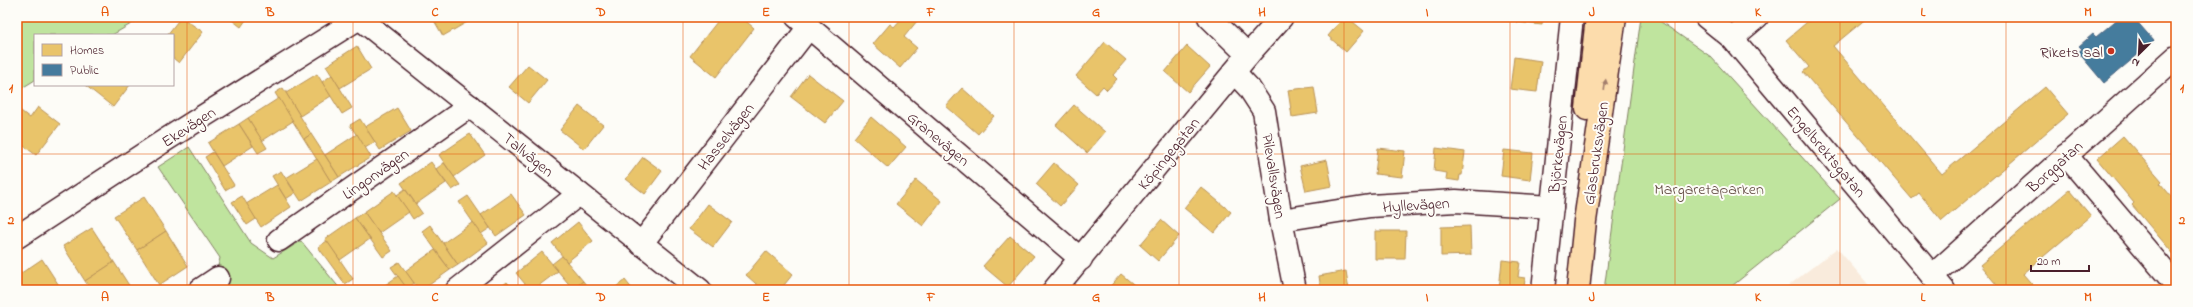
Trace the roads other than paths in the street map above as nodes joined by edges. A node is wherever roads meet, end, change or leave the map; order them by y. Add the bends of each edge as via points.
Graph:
1 (359, 17) edge
2 (1210, 17) edge
3 (1282, 17) edge
4 (1572, 17) edge
5 (1596, 17) edge
6 (1615, 17) edge
7 (1706, 17) edge
8 (1757, 17) edge
9 (803, 22) edge
10 (1732, 38) junction
11 (1248, 54) junction
12 (2176, 57) edge
13 (1234, 72) junction
14 (470, 106) junction
15 (2066, 155) junction
16 (578, 194) junction
17 (1552, 206) junction
18 (1281, 220) junction
19 (17, 237) edge
20 (279, 240) dead end
21 (641, 244) junction
22 (1081, 259) junction
23 (218, 278) dead end
24 (1938, 283) edge
25 (2176, 285) edge
26 (688, 287) edge
27 (200, 290) edge
28 (457, 290) edge
29 (1055, 290) edge
30 (1295, 290) edge
31 (1543, 290) edge
32 (1567, 290) edge
33 (1578, 290) edge

1 - 14 street, Tallvägen
1 - 19 street, Ekevägen
2 - 11 street
3 - 11 street, Köpingegatan
4 - 17 street, Björkevägen
5 - 32 main road, Glasbruksvägen
33 -> 6 main road, Glasbruksvägen via 1585,221
7 - 10 street, Engelbrektsgatan
8 - 10 street
9 - 21 street, Hasselvägen
9 - 22 street, Granevägen
10 - 24 street, Engelbrektsgatan
11 - 13 street, Köpingegatan
12 - 15 street, Borggatan
13 - 18 street, Pilevallsvägen via 1249,88 1264,111
13 - 22 street, Köpingegatan
14 - 16 street, Tallvägen
14 - 20 street, Lingonvägen
15 - 24 street, Borggatan
15 - 25 street
16 - 21 street, Tallvägen
16 - 28 street
17 - 18 street, Hyllevägen via 1456,201 1370,206
17 - 31 street, Björkevägen
18 - 30 street, Pilevallsvägen
21 - 26 street, Tallvägen
22 - 29 street, Köpingegatan
23 - 27 street

